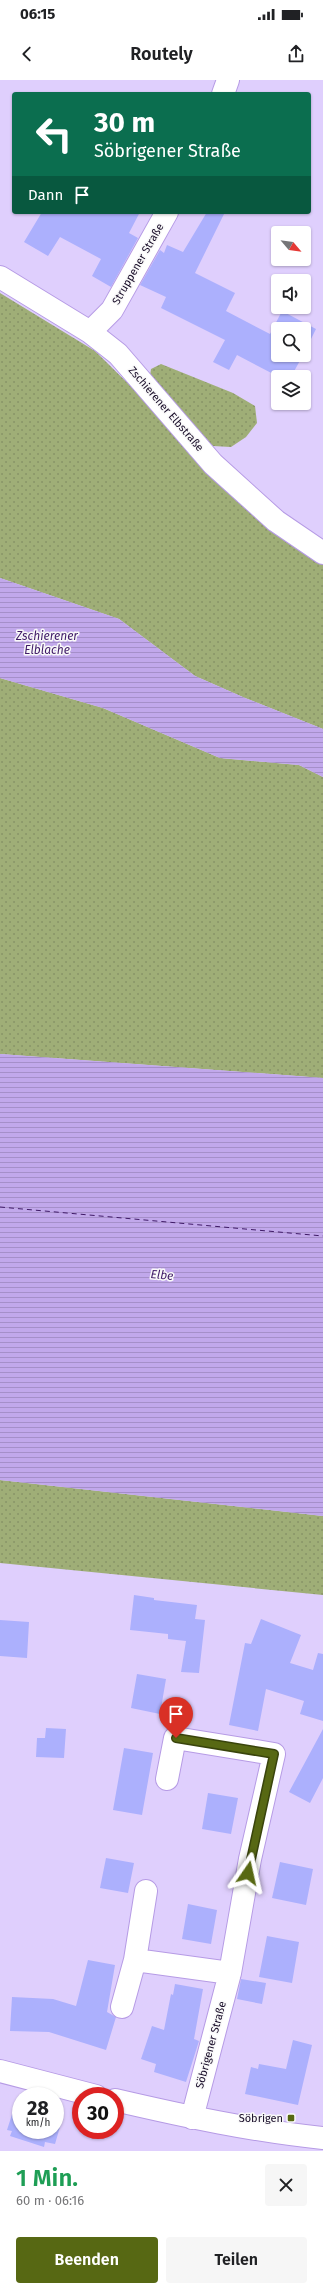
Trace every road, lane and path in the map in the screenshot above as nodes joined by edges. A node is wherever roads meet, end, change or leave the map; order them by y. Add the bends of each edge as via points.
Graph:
1 (228, 80) edge
2 (224, 92) edge
3 (166, 214) edge
4 (0, 277) edge
5 (90, 332) junction
6 (323, 552) edge
7 (167, 1779) dead end
8 (146, 1891) dead end
9 (135, 1960) junction
10 (230, 1972) junction
11 (122, 2007) dead end
12 (0, 2071) edge
13 (72, 2090) edge
14 (124, 2102) edge
15 (192, 2118) junction
16 (323, 2138) edge

1 - 2 street
3 - 5 street, Struppener Straße via 112,310
4 - 5 street, Zschierener Elbstraße
5 - 6 street, Zschierener Elbstraße via 118,354 213,464 276,521
7 - 10 street, Söbrigener Straße via 176,1738 274,1754 250,1859
8 - 9 street
9 - 10 street
9 - 11 street
10 - 15 street, Söbrigener Straße
12 - 13 street
14 - 15 street
15 - 16 street

